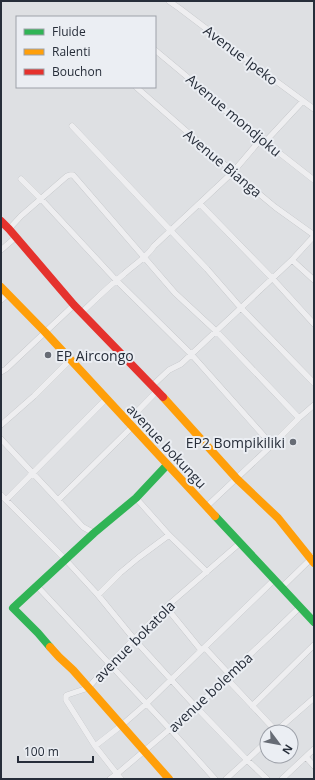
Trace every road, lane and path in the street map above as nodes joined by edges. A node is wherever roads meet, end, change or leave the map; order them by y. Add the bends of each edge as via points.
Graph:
1 (169, 1) edge
2 (182, 1) edge
3 (179, 8) junction
4 (156, 51) edge
5 (137, 88) edge
6 (303, 101) junction
7 (314, 109) edge
8 (72, 126) dead end
9 (263, 141) junction
10 (233, 172) junction
11 (21, 179) dead end
12 (314, 180) edge
13 (41, 199) junction
14 (200, 204) junction
15 (1, 221) edge
16 (9, 228) junction
17 (172, 231) junction
18 (314, 236) edge
19 (16, 237) junction
20 (1, 250) edge
21 (144, 256) junction
22 (292, 260) junction
23 (273, 279) junction
24 (116, 280) junction
25 (314, 280) edge
26 (1, 287) edge
27 (8, 294) junction
28 (1, 300) edge
29 (74, 305) junction
30 (241, 308) junction
31 (82, 312) junction
32 (314, 324) edge
33 (216, 331) junction
34 (45, 332) junction
35 (191, 354) junction
36 (70, 360) junction
37 (1, 372) edge
38 (314, 383) edge
39 (156, 388) junction
40 (106, 399) junction
41 (314, 405) edge
42 (299, 418) junction
43 (1, 425) edge
44 (130, 425) junction
45 (1, 439) edge
46 (272, 446) junction
47 (167, 465) junction
48 (33, 473) junction
49 (237, 479) junction
50 (1, 495) edge
51 (136, 498) junction
52 (6, 500) junction
53 (58, 500) junction
54 (206, 507) junction
55 (94, 532) junction
56 (169, 535) junction
57 (240, 543) junction
58 (65, 559) junction
59 (313, 560) edge
60 (207, 572) junction
61 (274, 580) junction
62 (37, 586) junction
63 (282, 587) junction
64 (98, 595) junction
65 (300, 607) junction
66 (166, 608) junction
67 (314, 622) edge
68 (134, 639) junction
69 (314, 645) edge
70 (203, 649) junction
71 (109, 664) junction
72 (230, 675) junction
73 (172, 680) junction
74 (88, 688) junction
75 (314, 698) edge
76 (146, 704) junction
77 (252, 706) junction
78 (196, 707) junction
79 (269, 724) edge
80 (285, 724) edge
81 (122, 725) junction
82 (170, 729) junction
83 (94, 746) junction
84 (259, 748) edge
85 (314, 749) edge
86 (144, 751) junction
87 (306, 757) junction
88 (248, 760) junction
89 (314, 766) edge
90 (117, 774) junction
91 (110, 779) edge
92 (122, 779) edge
93 (168, 779) edge
94 (215, 779) edge
95 (226, 779) edge
96 (267, 779) edge
97 (282, 779) edge

1 - 3 street, Avenue Ipeko
2 - 3 street
3 - 6 street, Avenue Ipeko
4 - 9 street, Avenue mondjoku
5 - 10 street, Avenue Bianga
6 - 7 street, Avenue Ipeko
6 - 9 street
8 - 17 street
9 - 10 street
9 - 12 street, Avenue mondjoku
10 - 14 street
10 - 18 street, Avenue Bianga
11 - 13 street
13 - 16 street
13 - 21 street via 67,176 73,175
13 - 24 street
14 - 17 street
14 - 23 street
15 - 16 street
16 - 19 street
17 - 21 street
17 - 30 street
18 - 22 street
19 - 20 street
19 - 29 street
21 - 24 street
21 - 33 street via 175,293
22 - 23 street
22 - 25 street
23 - 30 street
23 - 32 street
24 - 31 street
24 - 35 street
26 - 27 street, avenue bokungu
27 - 28 street
27 - 34 street, avenue bokungu
29 - 31 street
29 - 34 street
30 - 33 street
30 - 38 street
31 - 39 street
33 - 35 street
33 - 42 street
34 - 36 street, avenue bokungu
34 - 37 street
35 - 39 street via 181,364 169,370
35 - 46 street
36 - 40 street, avenue bokungu
36 - 43 street
39 - 44 street
39 - 49 street
40 - 44 street, avenue bokungu
40 - 48 street
41 - 42 street
42 - 46 street
44 - 47 street, avenue bokungu
44 - 53 street
45 - 48 street
46 - 49 street
47 - 51 street
47 - 54 street, avenue bokungu
48 - 52 street
48 - 53 street
49 - 54 street
49 - 59 street via 278,518
50 - 52 street
51 - 55 street
51 - 56 street
52 - 58 street
53 - 55 street via 83,526
54 - 57 street, avenue bokungu
55 - 58 street
56 - 60 street
56 - 64 street via 120,573
57 - 60 street, avenue bokatola
57 - 61 street, avenue bokungu
58 - 62 street
58 - 64 street
59 - 63 street
60 - 66 street, avenue bokatola
61 - 63 street, avenue bokungu
61 - 70 street
62 - 71 street
62 - 74 street via 13,608
63 - 65 street, avenue bokungu
64 - 68 street
65 - 67 street, avenue bokungu
65 - 72 street, avenue bolemba
66 - 68 street, avenue bokatola
66 - 70 street
68 - 71 street, avenue bokatola
68 - 73 street
69 - 77 street
70 - 72 street
70 - 73 street
71 - 74 street, avenue bokatola
71 - 76 street
72 - 77 street via 229,681
72 - 78 street, avenue bolemba
73 - 76 street
73 - 78 street
74 - 81 street
74 - 83 street, avenue bokatola via 65,698
75 - 80 street
76 - 81 street
76 - 82 street
77 - 79 street
78 - 82 street, avenue bolemba
78 - 88 street
81 - 83 street
81 - 86 street
82 - 86 street, avenue bolemba
82 - 94 street
83 - 90 street, avenue bokatola
84 - 88 street
85 - 87 street
86 - 90 street, avenue bolemba
86 - 93 street
87 - 89 street
87 - 97 street
88 - 95 street
88 - 96 street
90 - 91 street
90 - 92 street, avenue bokatola

